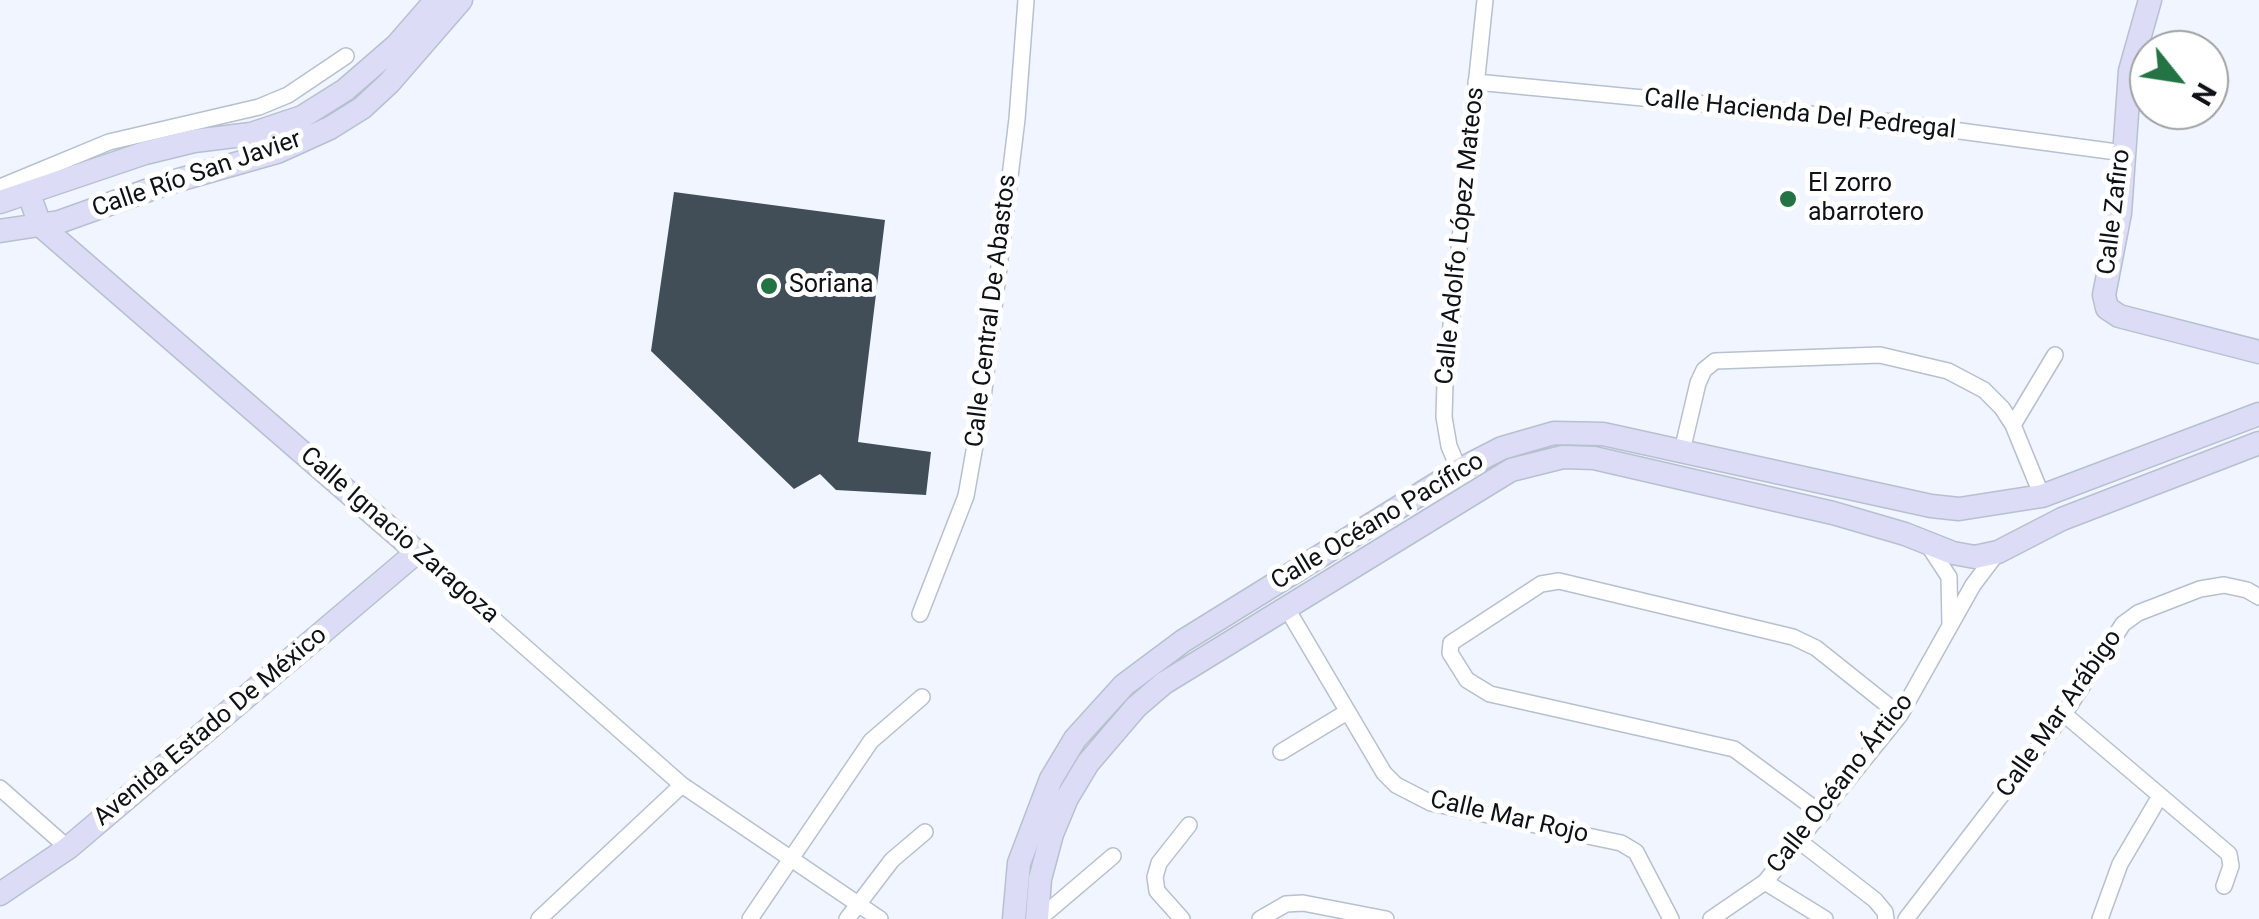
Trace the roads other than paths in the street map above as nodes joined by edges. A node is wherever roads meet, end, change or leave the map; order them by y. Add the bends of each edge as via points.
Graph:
1 (436, 0) edge
2 (461, 0) edge
3 (1026, 0) edge
4 (1485, 0) edge
5 (2150, 0) edge
6 (346, 56) dead end
7 (1476, 82) junction
8 (2124, 153) junction
9 (0, 187) edge
10 (28, 194) junction
11 (0, 202) edge
12 (40, 225) junction
13 (0, 232) edge
14 (2259, 352) edge
15 (2056, 354) dead end
16 (2259, 414) edge
17 (2013, 425) junction
18 (2259, 444) edge
19 (1682, 451) junction
20 (1459, 470) junction
21 (2042, 496) junction
22 (1931, 506) junction
23 (1988, 507) junction
24 (1924, 540) junction
25 (417, 552) junction
26 (1998, 552) junction
27 (2259, 596) edge
28 (1286, 607) junction
29 (920, 614) dead end
30 (1950, 630) junction
31 (922, 698) dead end
32 (1347, 712) junction
33 (2064, 714) junction
34 (1900, 715) junction
35 (1281, 752) dead end
36 (682, 785) junction
37 (0, 788) edge
38 (2160, 796) junction
39 (1822, 814) junction
40 (1189, 825) dead end
41 (925, 832) dead end
42 (1799, 841) junction
43 (68, 848) junction
44 (1112, 856) dead end
45 (792, 857) junction
46 (1766, 882) junction
47 (2224, 886) dead end
48 (0, 894) edge
49 (859, 903) junction
50 (1889, 917) edge
51 (541, 918) edge
52 (750, 919) edge
53 (847, 919) edge
54 (880, 919) edge
55 (1014, 919) edge
56 (1038, 919) edge
57 (1182, 919) edge
58 (1260, 919) edge
59 (1386, 919) edge
60 (1670, 919) edge
61 (1711, 919) edge
62 (1824, 919) edge
63 (1906, 919) edge
64 (2100, 919) edge

1 - 10 street, Calle Río San Javier via 397,45 302,117 251,134 146,153
2 - 12 street, Calle Río San Javier via 390,83 330,128 277,152
3 - 29 street, Calle Central De Abastos via 982,406 966,496
4 - 7 street, Calle Adolfo López Mateos
5 - 8 street, Calle Zafiro via 2130,72
6 - 9 street via 259,107 108,142
7 - 8 street, Calle Hacienda Del Pedregal via 1893,122
7 - 20 street, Calle Adolfo López Mateos via 1444,416
8 - 14 street, Calle Zafiro via 2107,308
10 - 11 street, Calle Río San Javier
10 - 12 street, Calle Ignacio Zaragoza
12 - 13 street, Calle Río San Javier
12 - 25 street, Calle Ignacio Zaragoza
15 - 17 street
16 - 21 street, Calle Océano Pacífico
17 - 19 street via 1984,390 1948,371 1896,358 1730,358 1704,370
17 - 21 street
18 - 26 street, Calle Océano Pacífico via 2062,519
19 - 20 street, Calle Océano Pacífico via 1602,434 1554,433
19 - 22 street, Calle Océano Pacífico
20 - 55 street, Calle Océano Pacífico via 1184,641 1098,710 1050,779 1034,818 1019,864
21 - 23 street, Calle Océano Pacífico
22 - 23 street, Calle Océano Pacífico
22 - 24 street via 1918,522
23 - 26 street via 2003,528
24 - 26 street, Calle Océano Pacífico via 1975,557
24 - 28 street, Calle Océano Pacífico via 1834,513 1594,458 1563,457 1511,470
24 - 30 street via 1949,577
25 - 36 street, Calle Ignacio Zaragoza
25 - 43 street, Avenida Estado De México
26 - 30 street, Calle Océano Ártico
27 - 33 street, Calle Mar Arábigo via 2224,585 2138,612 2123,624
28 - 32 street, Calle Mar Rojo
28 - 56 street, Calle Océano Pacífico via 1164,683 1112,732 1066,798 1040,879
30 - 34 street, Calle Océano Ártico
31 - 45 street via 871,741
32 - 35 street
32 - 60 street, Calle Mar Rojo via 1384,773 1412,794 1636,852
33 - 38 street
33 - 63 street, Calle Mar Arábigo
34 - 39 street, Calle Océano Ártico
34 - 39 street via 1793,637 1559,581 1542,584 1451,643 1467,680 1490,694 1734,749
36 - 45 street, Calle Ignacio Zaragoza
36 - 51 street
37 - 43 street
38 - 47 street via 2228,854 2232,866
38 - 64 street via 2120,864
39 - 42 street, Calle Océano Ártico
40 - 57 street via 1155,877 1157,891
41 - 49 street via 892,860
42 - 46 street, Calle Océano Ártico
42 - 50 street
43 - 48 street, Avenida Estado De México
44 - 56 street
45 - 49 street, Calle Ignacio Zaragoza
45 - 52 street
46 - 61 street, Calle Océano Ártico
46 - 62 street
49 - 53 street
49 - 54 street, Calle Ignacio Zaragoza
58 - 59 street via 1303,903

